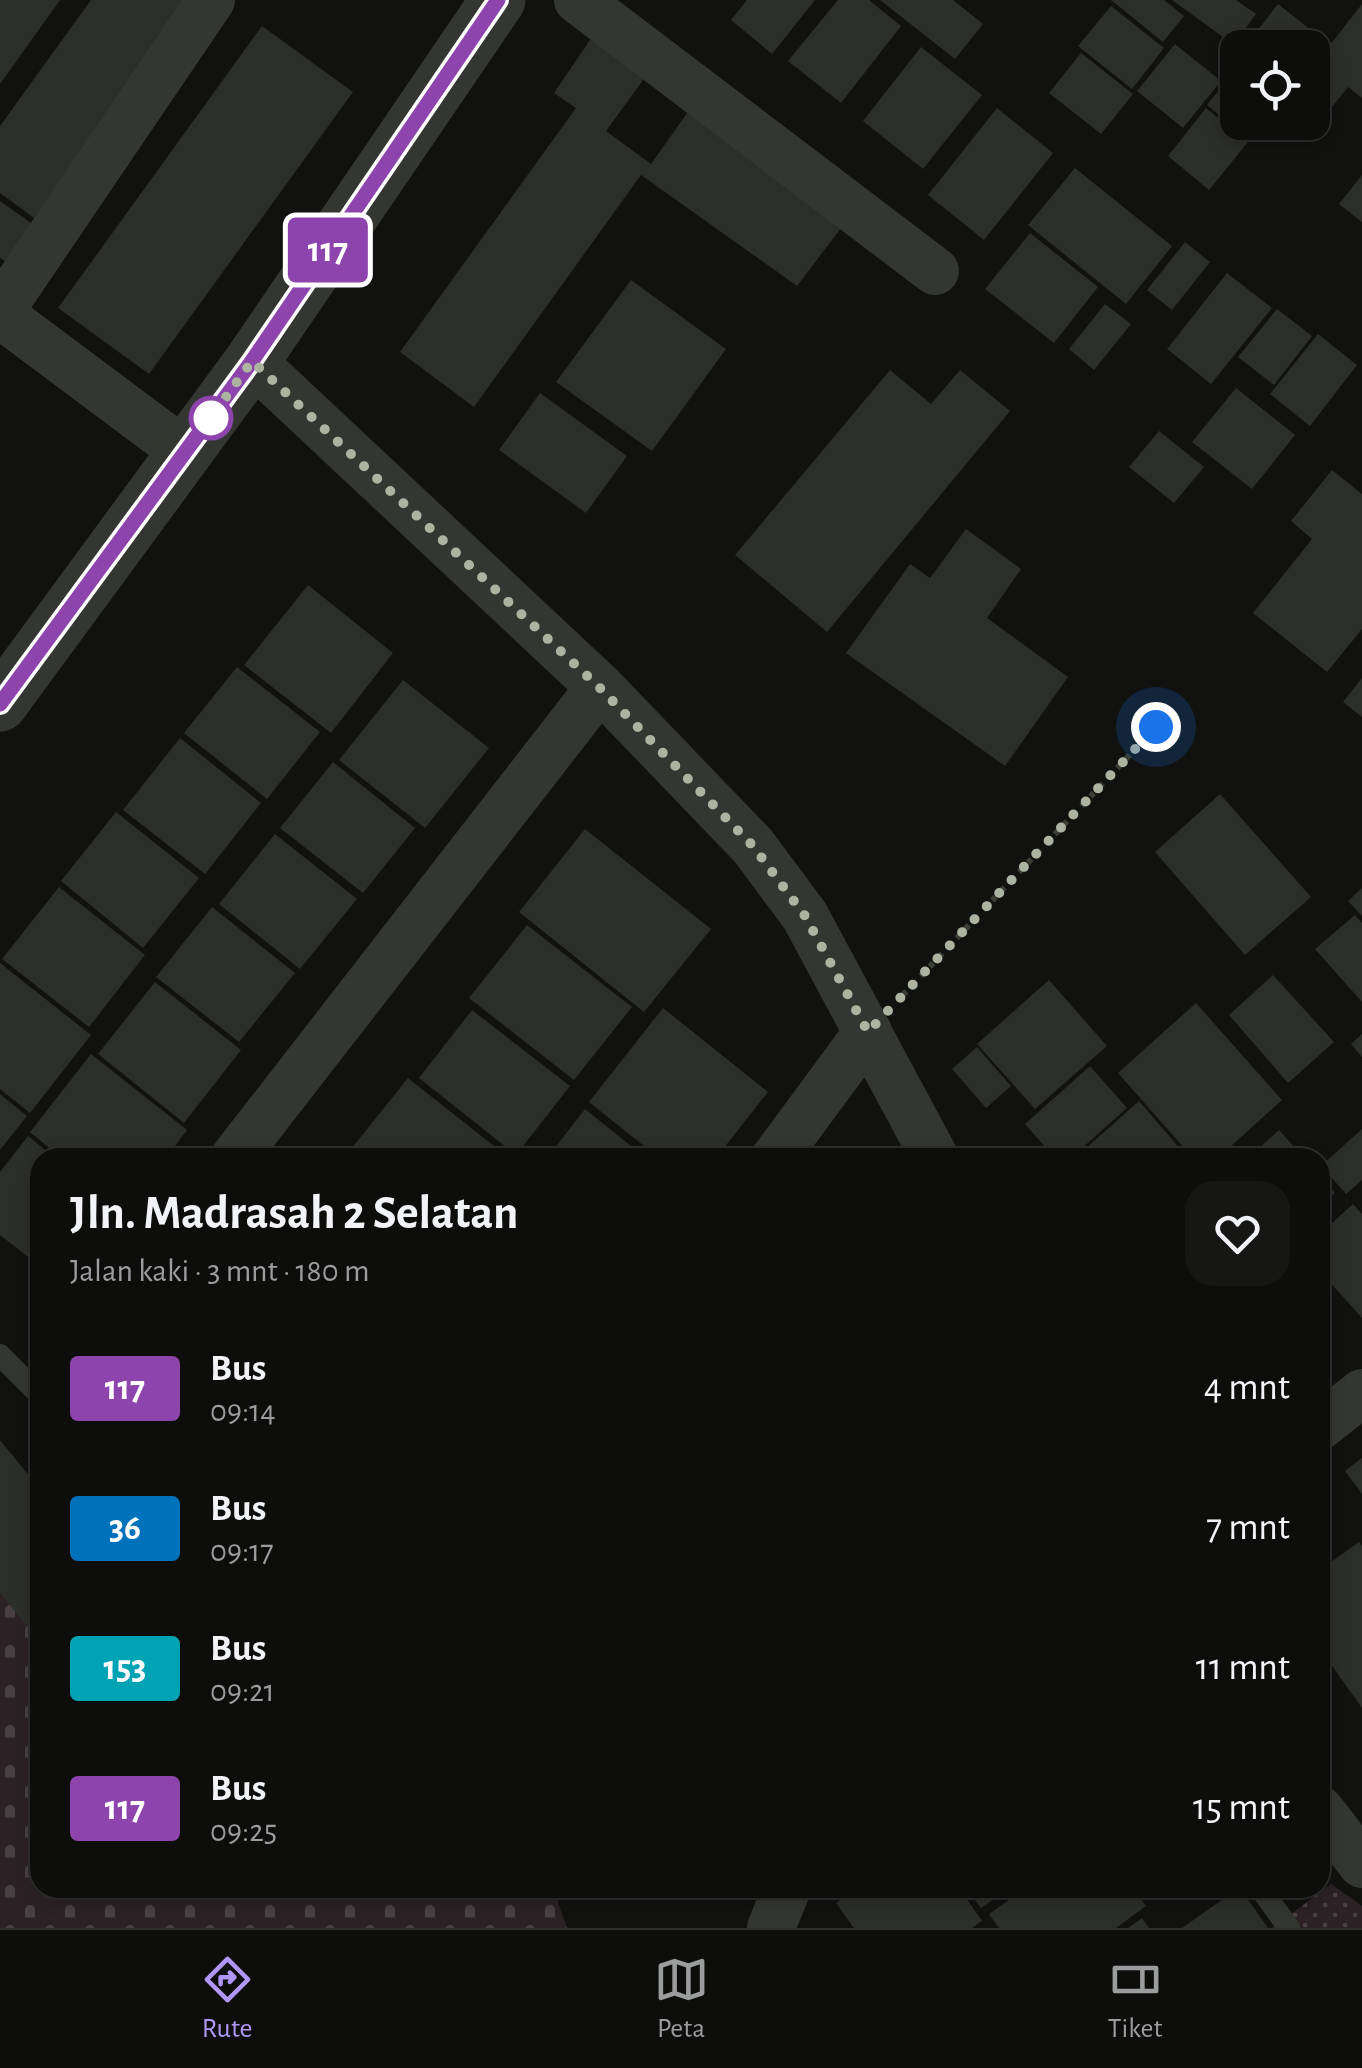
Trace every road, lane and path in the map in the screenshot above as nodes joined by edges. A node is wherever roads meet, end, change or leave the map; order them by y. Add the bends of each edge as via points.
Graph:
1 (211, 0) edge
2 (498, 0) edge
3 (578, 0) edge
4 (935, 271) dead end
5 (0, 313) edge
6 (252, 361) junction
7 (186, 453) junction
8 (600, 688) junction
9 (0, 704) edge
10 (1156, 727) dead end
11 (868, 1032) junction
12 (242, 1148) edge
13 (781, 1148) edge
14 (930, 1148) edge
15 (0, 1355) edge
16 (30, 1386) edge
17 (1362, 1393) edge
18 (1330, 1418) edge
19 (1330, 1823) edge
20 (1362, 1864) edge
21 (783, 1898) edge
22 (1267, 1898) edge
23 (771, 1928) edge
24 (1288, 1928) edge

1 - 5 street
2 - 6 street
3 - 4 street
5 - 7 street
6 - 7 street
6 - 8 street
7 - 9 street
8 - 11 street via 753,846 805,916
8 - 12 street
10 - 11 path
11 - 13 street
11 - 14 street
15 - 16 lane
17 - 18 street
19 - 20 street
21 - 23 street
22 - 24 lane

